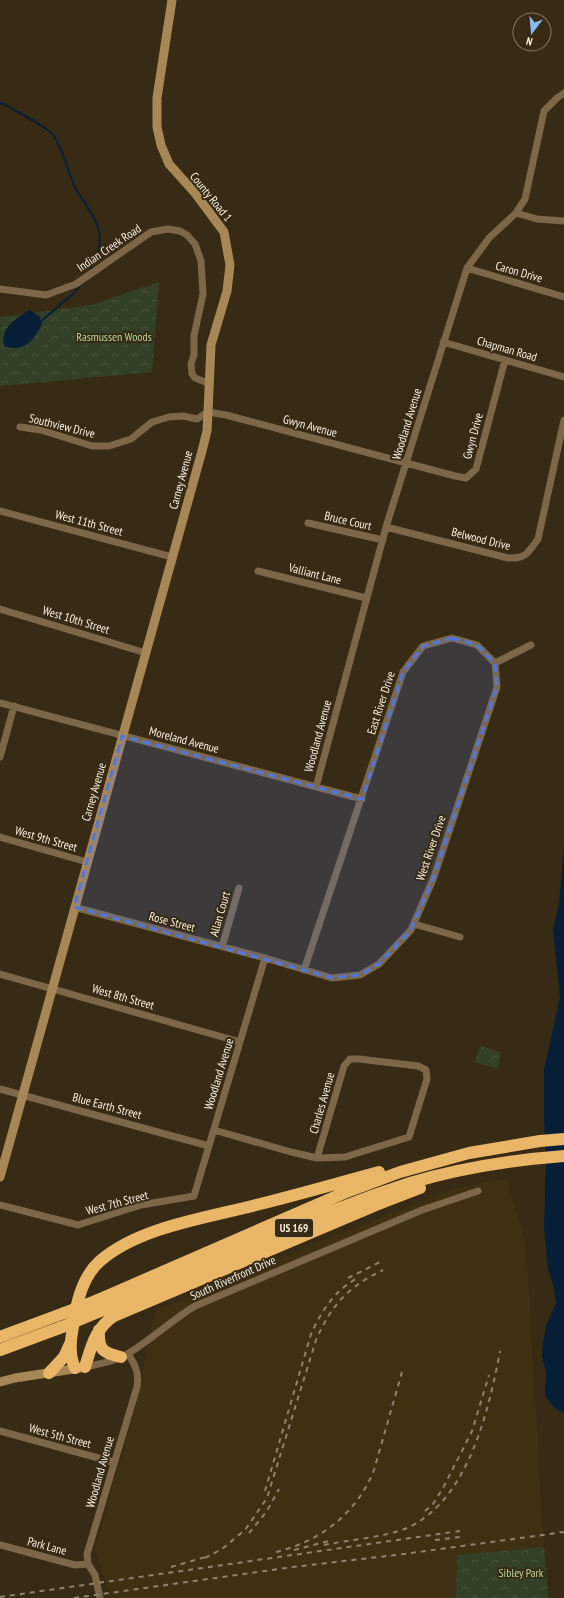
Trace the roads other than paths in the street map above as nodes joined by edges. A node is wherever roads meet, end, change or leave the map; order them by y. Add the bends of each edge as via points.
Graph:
1 (172, 0) edge
2 (564, 93) edge
3 (516, 213) junction
4 (564, 221) edge
5 (467, 268) junction
6 (0, 289) edge
7 (564, 297) edge
8 (443, 342) junction
9 (505, 360) junction
10 (564, 377) edge
11 (208, 383) junction
12 (208, 412) junction
13 (564, 420) edge
14 (20, 427) dead end
15 (406, 463) junction
16 (0, 511) edge
17 (308, 523) dead end
18 (386, 527) junction
19 (383, 540) junction
20 (172, 557) junction
21 (258, 571) dead end
22 (366, 598) junction
23 (0, 609) edge
24 (530, 645) dead end
25 (146, 653) junction
26 (495, 663) junction
27 (0, 703) edge
28 (14, 706) junction
29 (122, 736) junction
30 (0, 756) edge
31 (316, 787) junction
32 (362, 799) junction
33 (0, 837) edge
34 (87, 862) junction
35 (239, 888) dead end
36 (74, 907) junction
37 (414, 924) junction
38 (460, 937) dead end
39 (222, 946) junction
40 (265, 958) junction
41 (304, 970) junction
42 (0, 974) edge
43 (51, 989) junction
44 (240, 1042) junction
45 (0, 1089) edge
46 (23, 1095) junction
47 (214, 1130) junction
48 (564, 1139) edge
49 (209, 1146) junction
50 (564, 1156) edge
51 (317, 1158) junction
52 (447, 1158) junction
53 (473, 1168) junction
54 (0, 1177) edge
55 (478, 1191) dead end
56 (194, 1196) joint
57 (0, 1205) edge
58 (98, 1330) junction
59 (0, 1337) edge
60 (70, 1342) junction
61 (0, 1350) edge
62 (125, 1355) junction
63 (80, 1368) junction
64 (49, 1373) junction
65 (0, 1382) edge
66 (0, 1431) edge
67 (113, 1462) junction
68 (0, 1545) edge
69 (88, 1564) junction
70 (100, 1598) edge

1 - 11 main road, County Road 1 via 157,98 157,127 161,145 170,164 224,232 230,265 227,291 211,345
2 - 3 street, Woodland Avenue via 544,111 525,199
3 - 4 street via 537,219
3 - 5 street, Woodland Avenue via 489,238
5 - 7 street, Caron Drive
5 - 8 street, Woodland Avenue
6 - 11 street, Indian Creek Road via 46,294 76,284 151,232 168,229 180,231 195,244 201,261 203,294 191,364 195,378
8 - 9 street, Chapman Road
8 - 15 street, Woodland Avenue
9 - 10 street, Chapman Road
9 - 15 street, Gwyn Drive via 476,469 466,478
11 - 12 main road, County Road 1
12 - 14 street, Southview Drive via 197,419 183,416 152,422 131,439 109,446 92,446 41,430
12 - 15 street, Gwyn Avenue
12 - 20 main road, Carney Avenue via 202,451
13 - 18 street, Belwood Drive via 538,539 529,553 519,559 508,558
15 - 18 street, Woodland Avenue
16 - 20 street, West 11th Street
17 - 19 street, Bruce Court
18 - 19 street, Woodland Avenue
19 - 22 street, Woodland Avenue
20 - 25 main road, Carney Avenue
21 - 22 street, Valliant Lane
22 - 31 street, Woodland Avenue
23 - 25 street, West 10th Street
24 - 26 street
25 - 29 main road, Carney Avenue
26 - 32 street, East River Drive via 477,645 452,638 423,646 403,672
26 - 37 street, West River Drive via 497,687 434,877
27 - 28 street, Moreland Avenue
28 - 29 street, Moreland Avenue
28 - 30 street
29 - 31 street, Moreland Avenue
29 - 34 main road, Carney Avenue
31 - 32 street, Moreland Avenue
32 - 41 street
33 - 34 street, West 9th Street
34 - 36 main road, Carney Avenue
35 - 39 street, Allan Court
36 - 39 street, Rose Street
36 - 43 main road, Carney Avenue
37 - 38 street
37 - 41 street, West River Drive via 379,964 360,976 332,978
39 - 40 street, Rose Street
40 - 41 street, West River Drive
40 - 44 street, Woodland Avenue
42 - 43 street, West 8th Street
43 - 44 street, West 8th Street
43 - 46 main road, Carney Avenue
44 - 47 street, Woodland Avenue
45 - 46 street, Blue Earth Street
46 - 49 street, Blue Earth Street
46 - 54 main road, Carney Avenue
47 - 49 street, Woodland Avenue
47 - 51 street
48 - 52 highway, US 169 via 492,1148
49 - 56 street, Woodland Avenue
50 - 53 highway, US 169
51 - 51 street, Charles Avenue via 345,1157 409,1137 427,1079 426,1070 418,1066 350,1059 344,1066
52 - 59 highway, US 169, bridge via 344,1193 98,1300
52 - 60 highway via 395,1168 158,1230 121,1245 99,1262 84,1280
53 - 58 highway via 376,1205 114,1316
53 - 61 highway, US 169, bridge via 410,1183 335,1210 98,1312
55 - 62 street, South Riverfront Drive via 422,1210 196,1306
56 - 57 street, West 7th Street via 141,1205 78,1225
58 - 62 highway via 100,1346 104,1351 110,1355
58 - 63 highway
60 - 63 highway via 72,1362
60 - 64 highway via 64,1357
62 - 63 street, South Riverfront Drive
62 - 67 street, Woodland Avenue via 137,1370 137,1387
63 - 64 main road, South Riverfront Drive
64 - 65 main road, South Riverfront Drive
66 - 67 street, West 5th Street
67 - 69 street, Woodland Avenue via 87,1554
68 - 69 street, Park Lane via 75,1565
69 - 70 street via 95,1575

